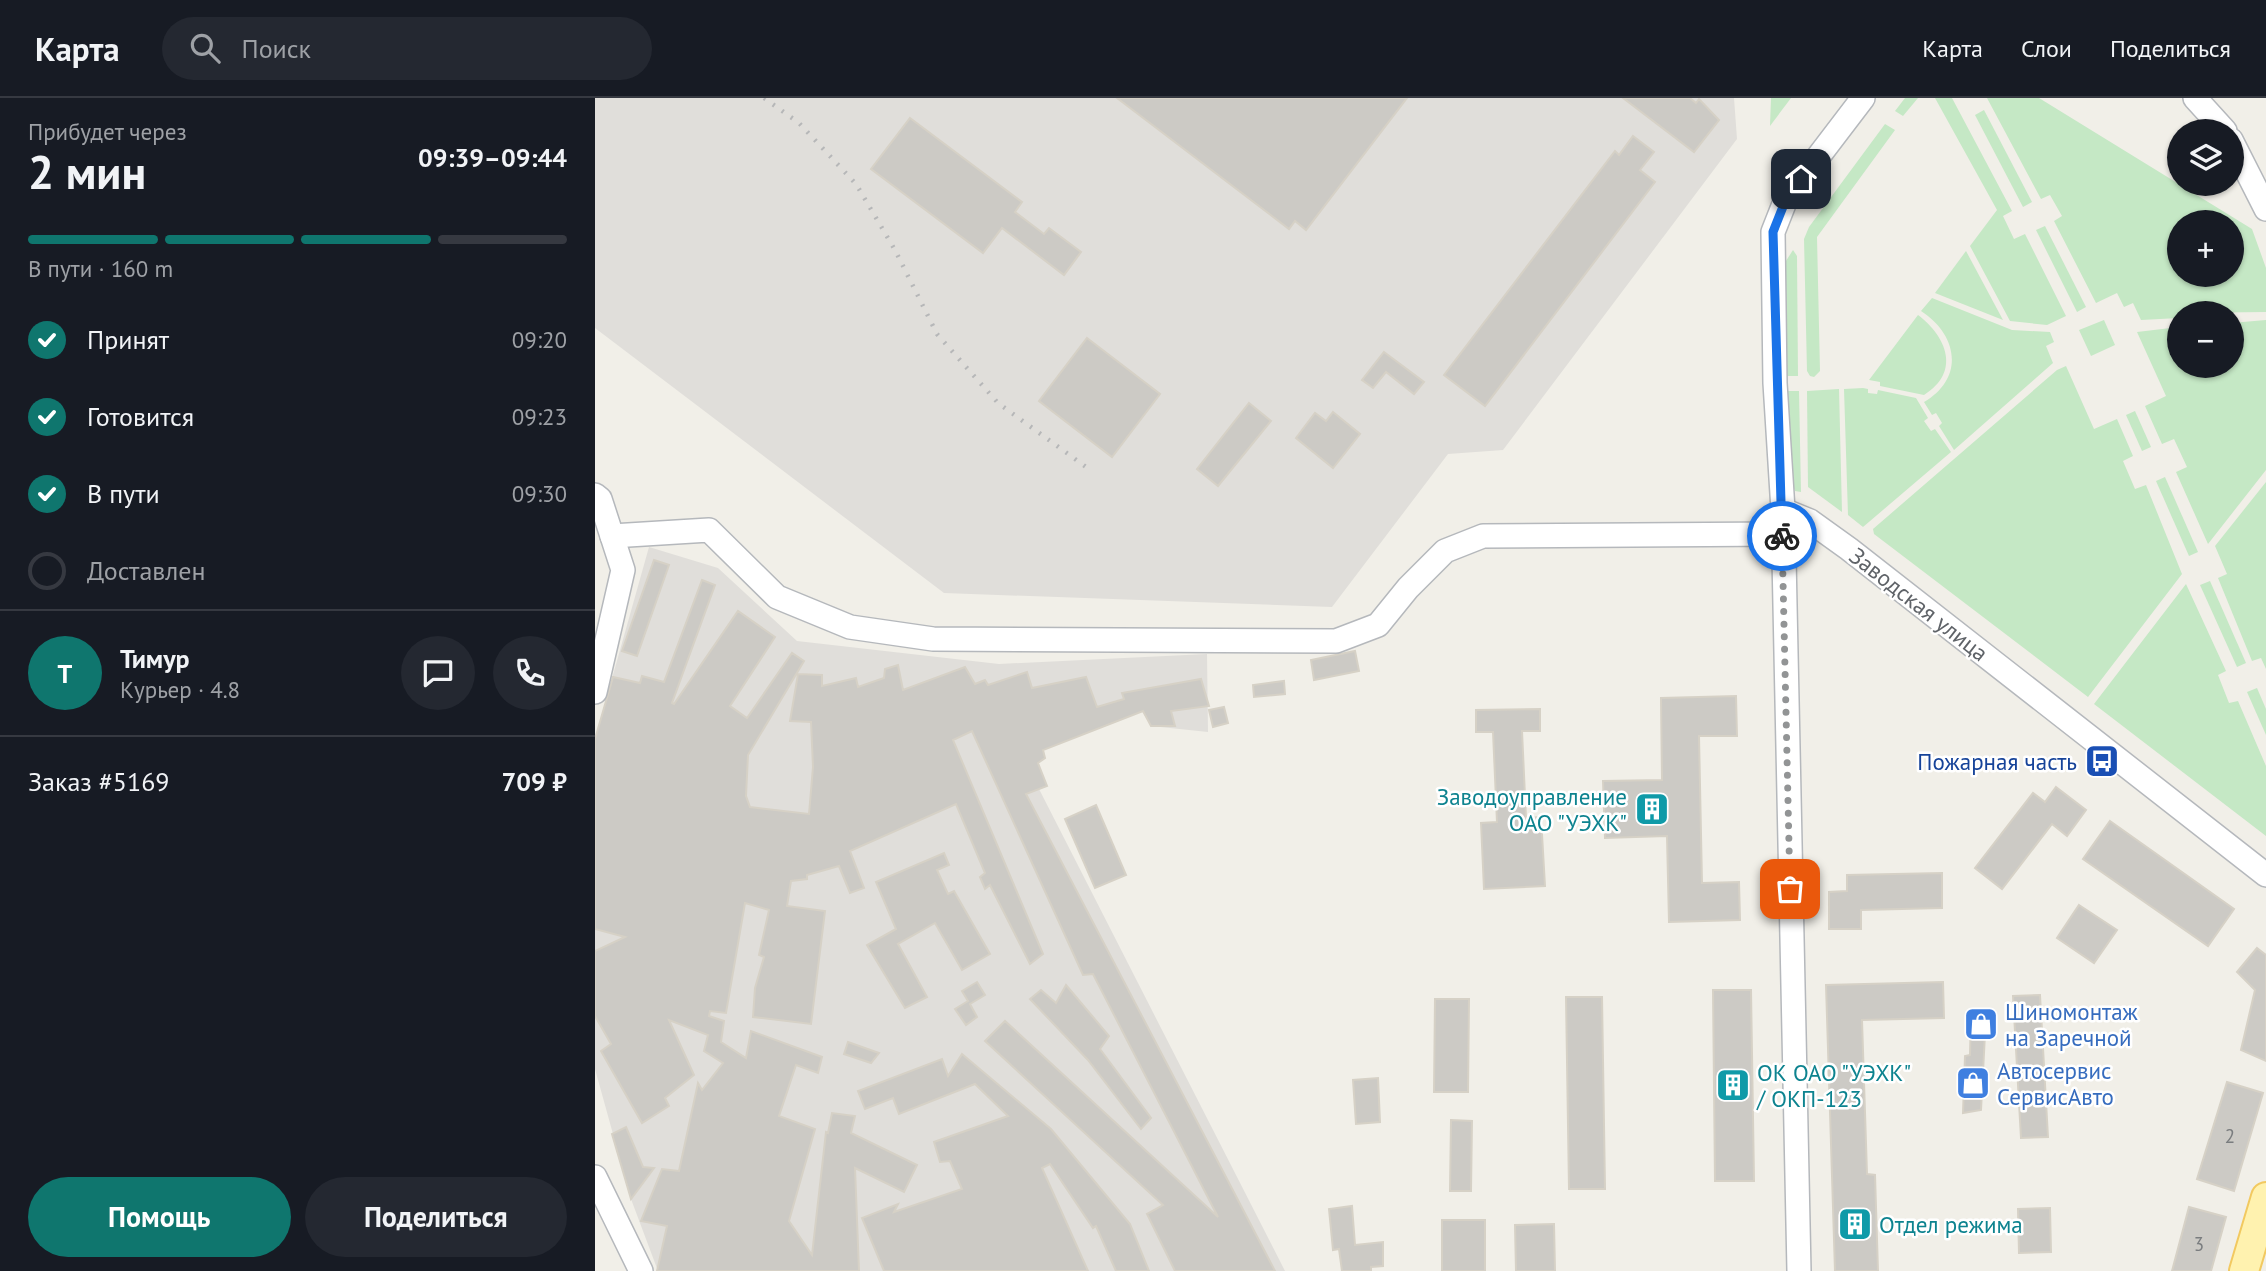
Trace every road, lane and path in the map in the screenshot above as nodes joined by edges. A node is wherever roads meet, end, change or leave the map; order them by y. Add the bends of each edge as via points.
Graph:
1 (1863, 98) edge
2 (2195, 98) edge
3 (2214, 119) edge
4 (2244, 166) edge
5 (2266, 209) edge
6 (595, 495) edge
7 (1783, 510) junction
8 (1782, 534) junction
9 (612, 537) junction
10 (595, 692) edge
11 (2266, 875) edge
12 (595, 1177) edge
13 (2266, 1196) edge
14 (641, 1271) edge
15 (1799, 1271) edge
16 (2244, 1271) edge

1 - 7 street via 1786,199 1773,232
2 - 3 street
4 - 5 street
6 - 9 street
7 - 8 street
7 - 11 street, Заводская улица via 1810,521 1849,549
8 - 9 street via 1483,536 1445,551 1378,625 1336,641 933,639 850,628 778,597 709,530
8 - 15 street
9 - 10 street via 623,570
12 - 14 street
13 - 16 main road

